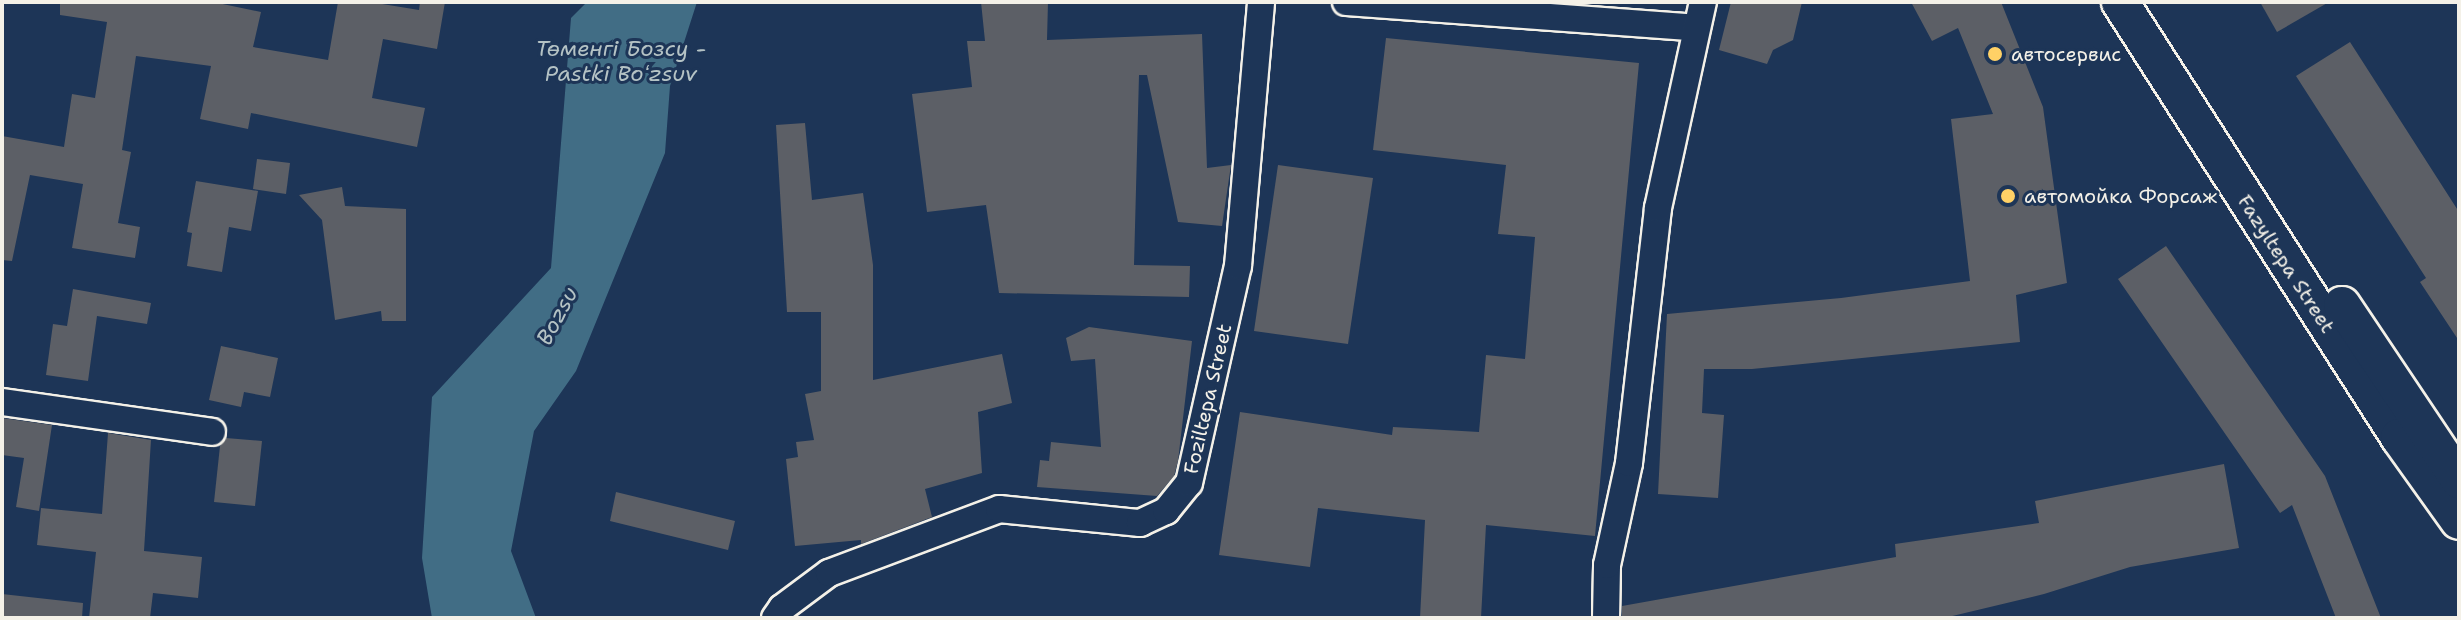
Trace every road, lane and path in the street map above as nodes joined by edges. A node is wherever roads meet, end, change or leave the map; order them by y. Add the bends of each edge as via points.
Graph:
1 (1261, 2) edge
2 (1346, 2) edge
3 (1703, 2) edge
4 (2120, 2) edge
5 (2145, 2) edge
6 (1696, 28) junction
7 (2, 402) edge
8 (212, 432) dead end
9 (2459, 480) edge
10 (2459, 521) edge
11 (775, 618) edge
12 (1606, 618) edge

1 - 11 street, Foziltepa Street via 1238,266 1189,483 1166,511 1140,523 999,509 829,573
2 - 6 street
3 - 6 street
4 - 10 main road, Fazyltepa Street via 2412,458
5 - 9 main road, Fazyltepa Street
6 - 12 street via 1658,208 1629,463 1607,565
7 - 8 street

